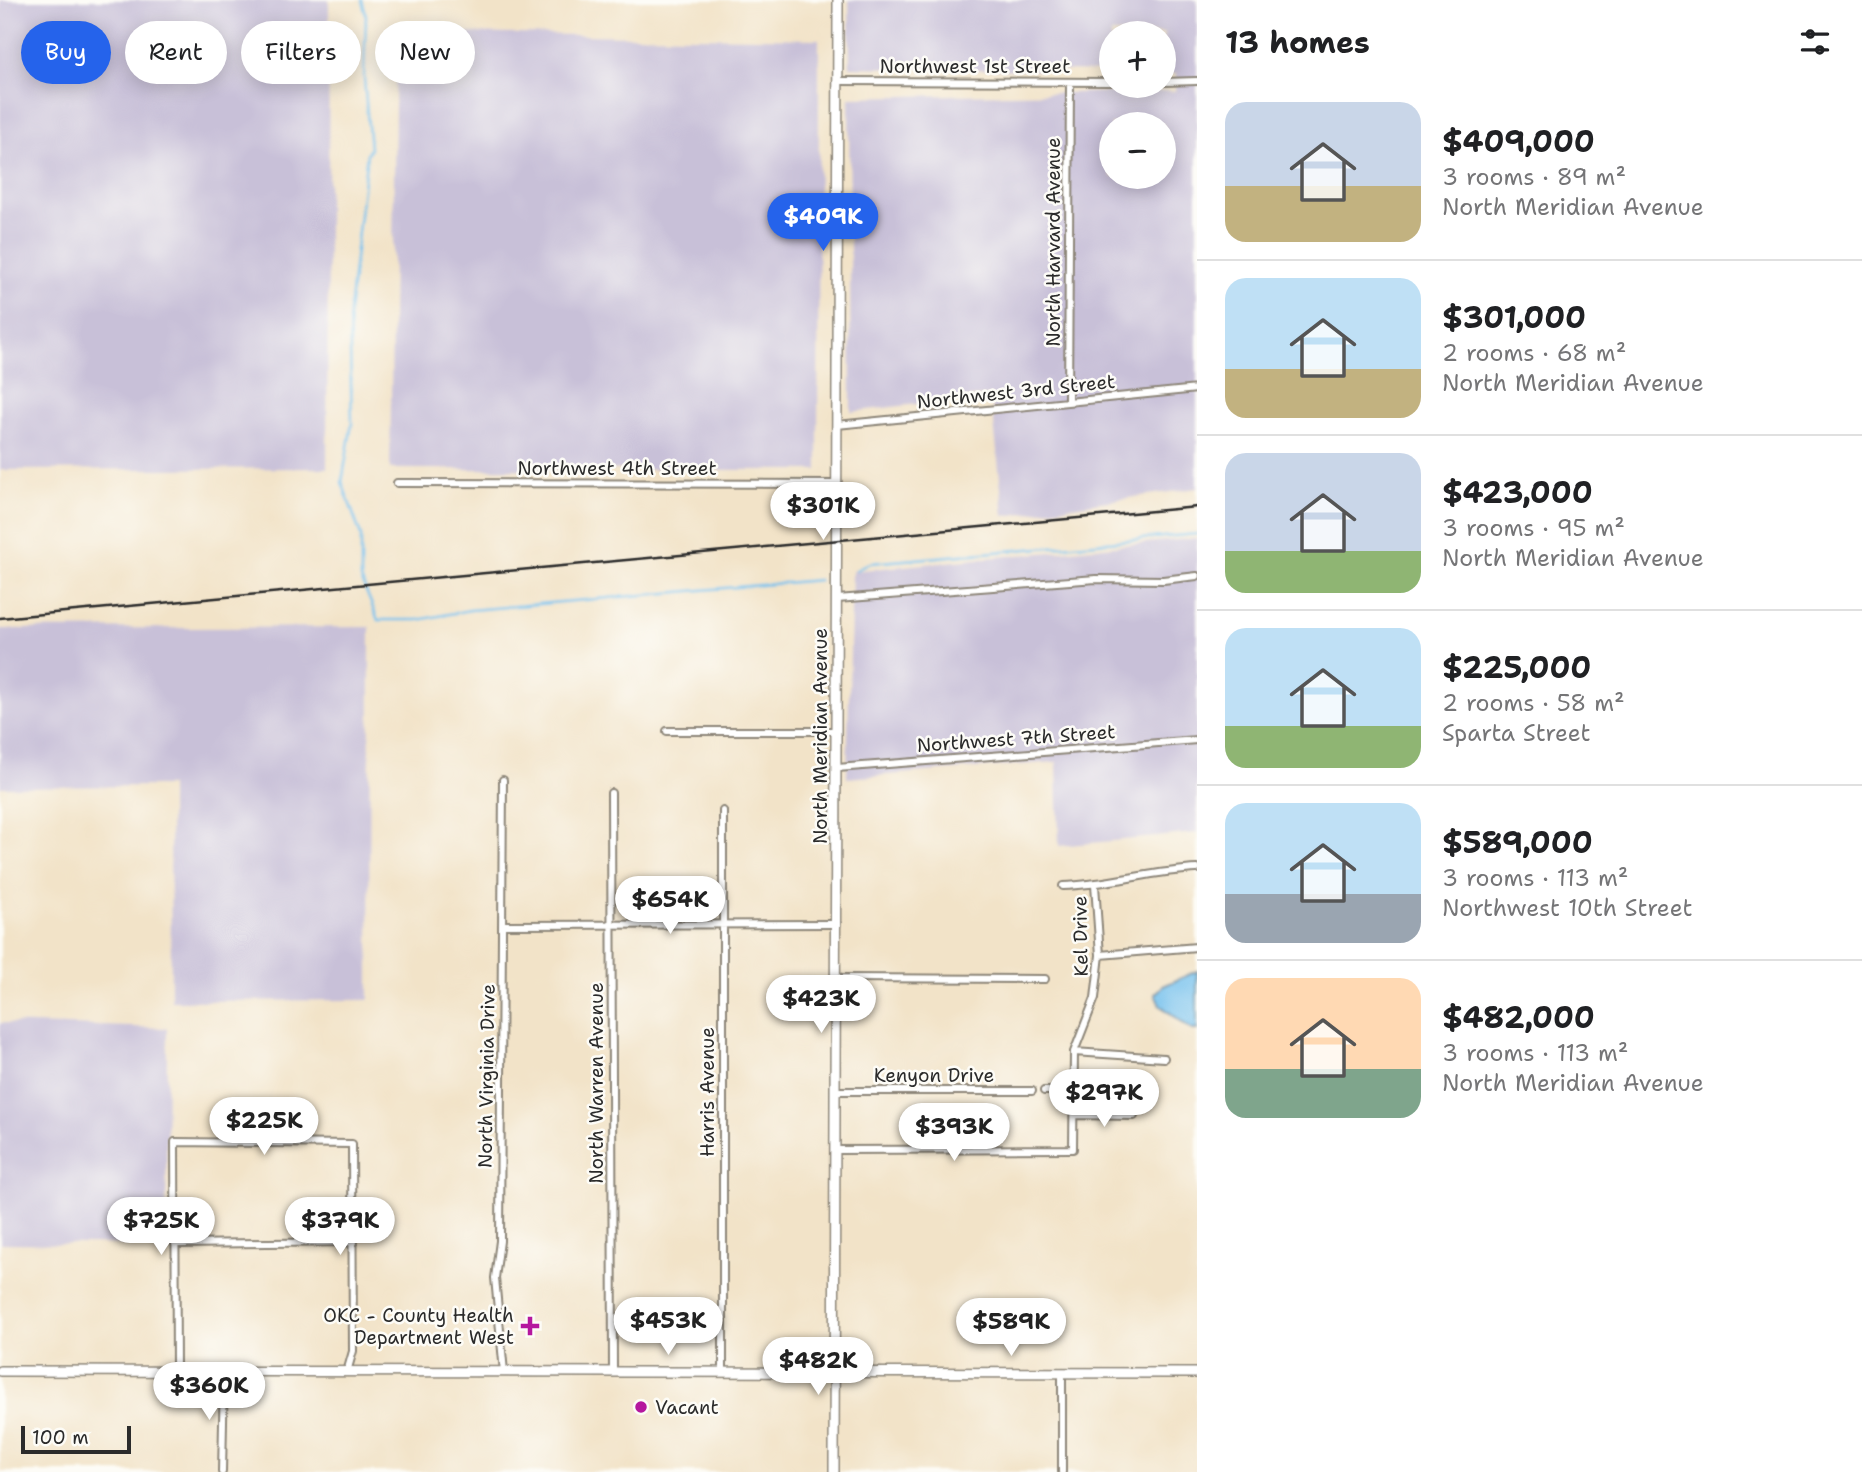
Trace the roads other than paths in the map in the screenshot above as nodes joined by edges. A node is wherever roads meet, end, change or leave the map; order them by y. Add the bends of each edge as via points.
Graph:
1 (838, 0) edge
2 (838, 81) junction
3 (1197, 81) edge
4 (1070, 82) junction
5 (1099, 82) edge
6 (1176, 82) edge
7 (1197, 389) edge
8 (1068, 402) junction
9 (837, 425) junction
10 (397, 482) dead end
11 (838, 484) junction
12 (1197, 576) edge
13 (837, 599) junction
14 (667, 731) dead end
15 (837, 731) junction
16 (1197, 740) edge
17 (837, 768) junction
18 (503, 780) dead end
19 (611, 793) dead end
20 (723, 811) dead end
21 (1197, 869) edge
22 (1063, 886) dead end
23 (1095, 886) junction
24 (612, 923) junction
25 (724, 923) junction
26 (837, 924) junction
27 (504, 925) junction
28 (1197, 947) edge
29 (1100, 955) junction
30 (836, 978) junction
31 (1045, 979) dead end
32 (1074, 1052) junction
33 (1164, 1058) dead end
34 (836, 1091) junction
35 (1032, 1091) dead end
36 (1044, 1091) dead end
37 (1073, 1091) junction
38 (1074, 1115) junction
39 (1134, 1116) dead end
40 (836, 1150) junction
41 (354, 1242) junction
42 (175, 1244) junction
43 (0, 1371) edge
44 (176, 1371) junction
45 (224, 1372) junction
46 (347, 1372) junction
47 (504, 1372) junction
48 (613, 1372) junction
49 (723, 1372) junction
50 (834, 1372) junction
51 (1062, 1373) junction
52 (1197, 1373) edge
53 (222, 1472) edge
54 (834, 1472) edge
55 (1062, 1472) edge

1 - 2 main road, North Meridian Avenue
2 - 4 street, Northwest 1st Street
2 - 9 main road, North Meridian Avenue
3 - 6 street
4 - 5 street, Northwest 1st Street
4 - 8 street, North Harvard Avenue
7 - 8 street, Northwest 3rd Street
8 - 9 street, Northwest 3rd Street
9 - 11 main road, North Meridian Avenue
10 - 11 street, Northwest 4th Street
11 - 13 main road, North Meridian Avenue
12 - 13 street
13 - 15 main road, North Meridian Avenue
14 - 15 street
15 - 17 main road, North Meridian Avenue
16 - 17 street, Northwest 7th Street
17 - 26 main road, North Meridian Avenue
18 - 27 street, North Virginia Drive
19 - 24 street, North Warren Avenue
20 - 25 street, Harris Avenue
21 - 23 street via 1161,871
22 - 23 street
23 - 29 street, Kel Drive
24 - 25 street
24 - 27 street
24 - 48 street, North Warren Avenue
25 - 26 street
25 - 49 street, Harris Avenue
26 - 30 main road, North Meridian Avenue
27 - 47 street, North Virginia Drive via 500,1246 495,1279
28 - 29 street
29 - 32 street, Kel Drive via 1095,998
30 - 31 street
30 - 34 main road, North Meridian Avenue
32 - 33 street
32 - 37 street, Kel Drive
34 - 35 street, Kenyon Drive
34 - 40 main road, North Meridian Avenue
36 - 37 street
37 - 38 street, Kel Drive
38 - 39 street
38 - 40 street, Kel Drive via 1073,1149
40 - 50 main road, North Meridian Avenue
41 - 42 street
41 - 42 street via 352,1144 175,1142
41 - 46 street via 353,1351
42 - 44 street
43 - 44 main road
44 - 45 main road
45 - 46 main road
45 - 53 street
46 - 47 main road
47 - 48 main road
48 - 49 main road
49 - 50 main road
50 - 51 main road
50 - 54 main road, North Meridian Avenue
51 - 52 main road
51 - 55 street

